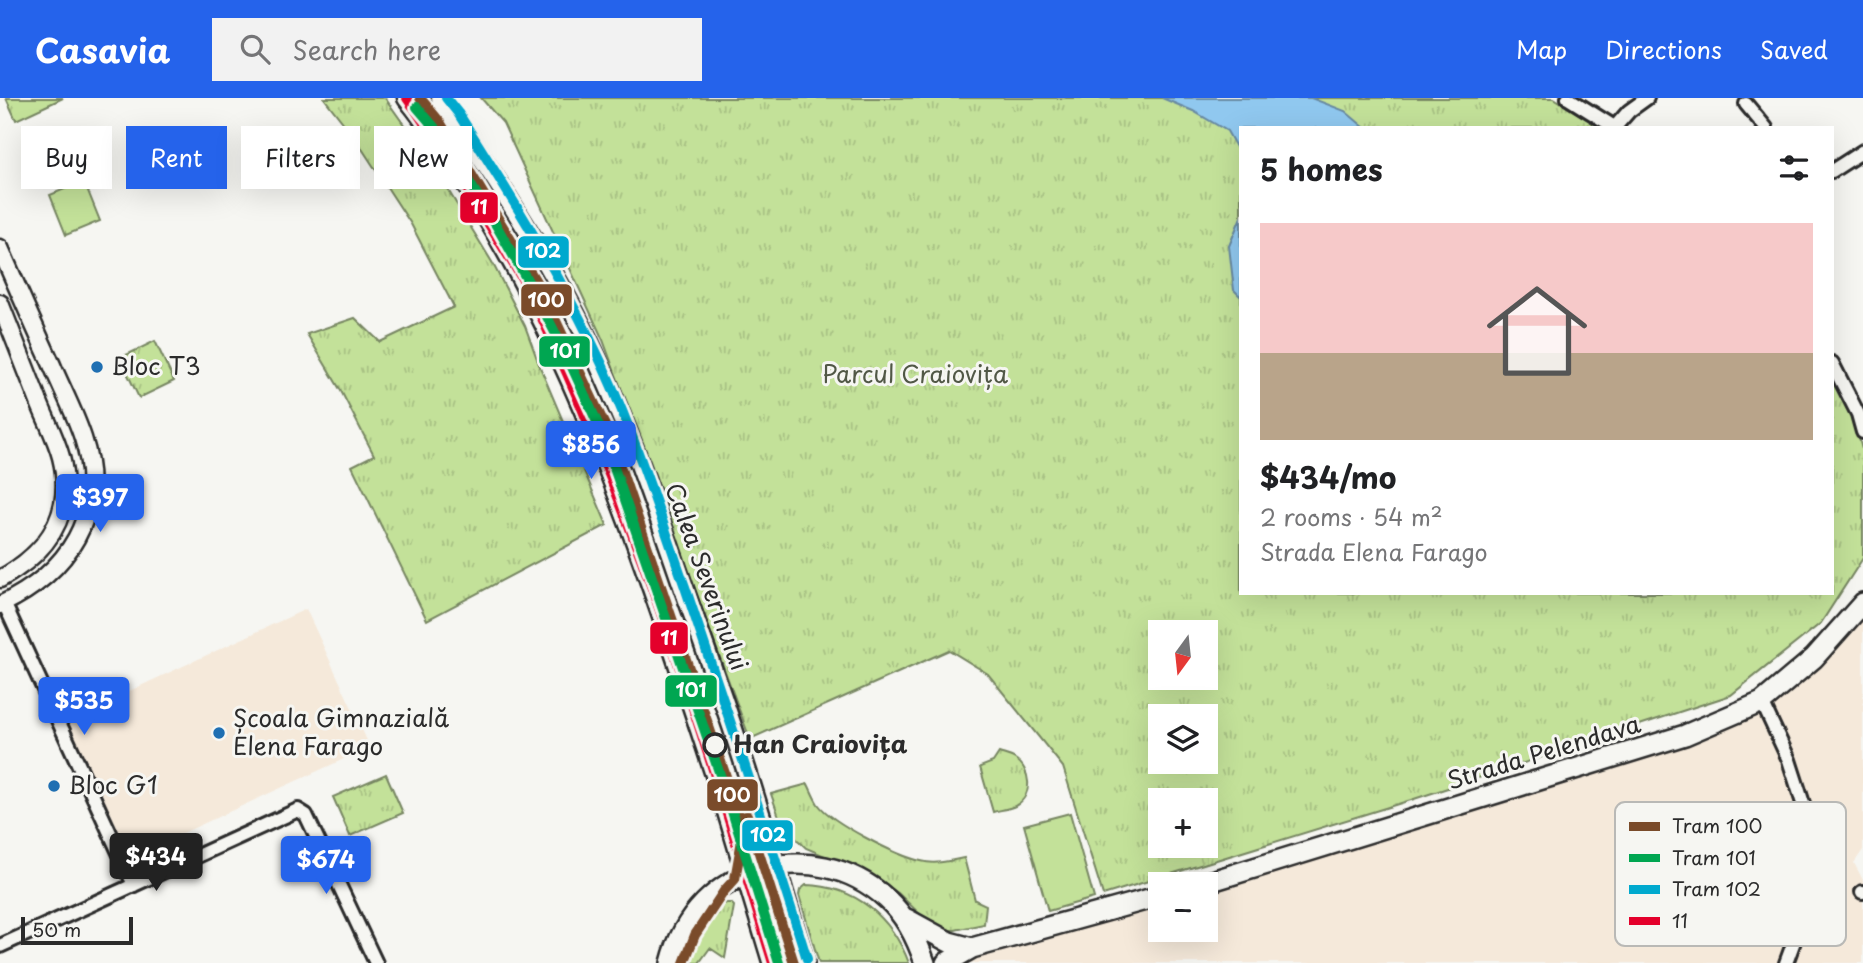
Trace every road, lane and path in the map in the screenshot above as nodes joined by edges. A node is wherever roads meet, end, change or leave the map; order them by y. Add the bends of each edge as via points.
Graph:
1 (408, 98) edge
2 (441, 98) edge
3 (1568, 98) edge
4 (1647, 98) edge
5 (1746, 104) dead end
6 (1612, 126) edge
7 (1617, 126) edge
8 (1764, 126) edge
9 (1863, 151) edge
10 (1834, 170) edge
11 (0, 248) edge
12 (19, 289) junction
13 (0, 300) edge
14 (1834, 367) edge
15 (1863, 432) edge
16 (48, 540) junction
17 (66, 556) junction
18 (0, 579) edge
19 (1863, 603) edge
20 (2, 604) edge
21 (1762, 702) junction
22 (1803, 802) edge
23 (775, 865) junction
24 (746, 874) junction
25 (1218, 879) edge
26 (134, 885) junction
27 (1148, 899) edge
28 (902, 916) junction
29 (0, 946) edge
30 (1792, 946) edge
31 (972, 948) junction
32 (376, 963) edge
33 (671, 963) edge
34 (773, 963) edge
35 (804, 963) edge
36 (925, 963) edge
37 (946, 963) edge
38 (1786, 963) edge

1 - 24 main road via 523,281 597,444
2 - 23 main road, Calea Severinului via 548,265 601,368 754,787
3 - 6 street
4 - 7 street
5 - 8 street
9 - 10 street
11 - 12 street
12 - 13 street
12 - 17 street via 84,439 89,463 89,509 81,534
13 - 16 street via 61,455 65,491
14 - 15 street
16 - 17 street
16 - 18 street via 18,569
17 - 20 street via 30,589
19 - 21 main road, Strada Pelendava via 1814,658
20 - 26 street
21 - 22 street
21 - 25 main road, Strada Pelendava via 1685,735
23 - 24 main road
23 - 28 main road via 813,864 851,875 888,900
23 - 35 main road, Calea Severinului
24 - 33 main road via 705,901 688,922
24 - 34 main road
26 - 29 street
26 - 32 street via 298,810 306,816
27 - 31 main road
28 - 31 main road via 949,942
28 - 36 main road
30 - 38 street
31 - 37 main road

